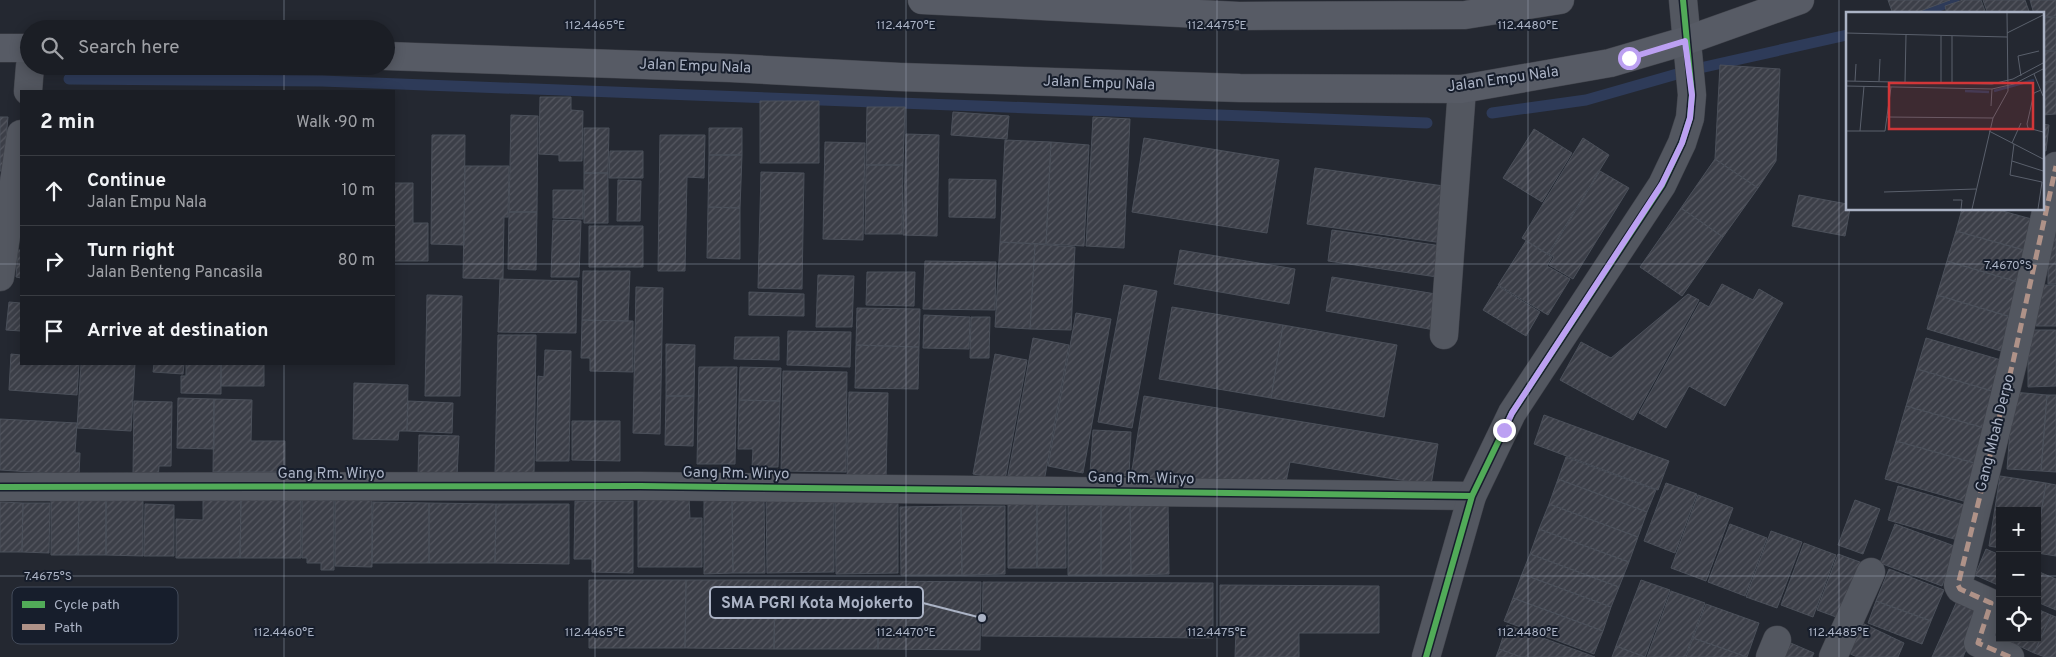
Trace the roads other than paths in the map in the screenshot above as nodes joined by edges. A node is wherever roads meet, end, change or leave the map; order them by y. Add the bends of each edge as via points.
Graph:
1 (922, 0) edge
2 (1560, 0) edge
3 (1683, 0) edge
4 (1800, 0) edge
5 (0, 48) edge
6 (395, 56) edge
7 (1688, 60) junction
8 (20, 62) edge
9 (1462, 89) junction
10 (20, 141) edge
11 (2056, 166) edge
12 (0, 277) edge
13 (1444, 335) dead end
14 (0, 487) edge
15 (1472, 496) junction
16 (1871, 572) dead end
17 (1426, 657) edge
18 (1833, 657) edge
19 (2010, 657) edge

1 - 2 main road via 1239,16 1465,15
3 - 7 street
4 - 7 main road, Jalan Empu Nala
5 - 8 main road
6 - 9 main road, Jalan Empu Nala via 1230,88
7 - 9 main road, Jalan Empu Nala via 1610,63
7 - 15 street via 1690,118 1662,184 1512,413
9 - 13 street
10 - 12 street
11 - 19 street, Gang Mbah Derpo via 2013,362 1958,585 1960,589 1992,603 1978,643
14 - 15 street, Gang Rm. Wiryo via 640,486
15 - 17 street
16 - 18 street

